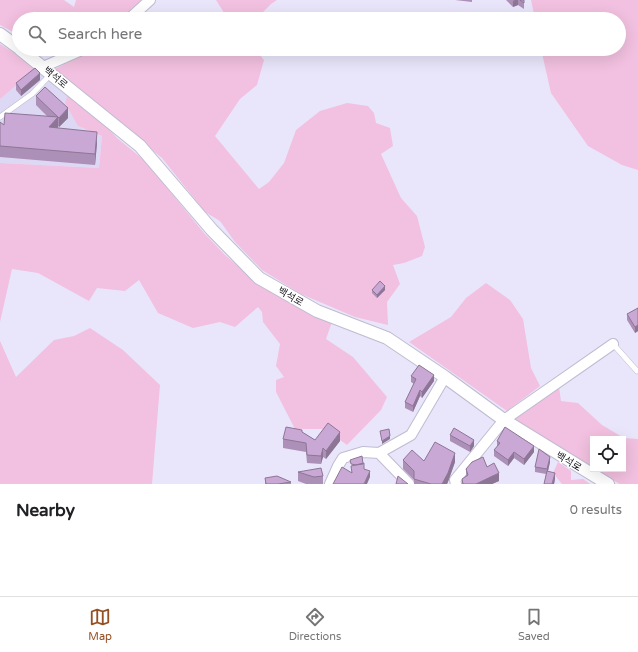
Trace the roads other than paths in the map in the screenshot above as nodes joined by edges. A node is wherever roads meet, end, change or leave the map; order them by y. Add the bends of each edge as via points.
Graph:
1 (150, 0) edge
2 (136, 12) edge
3 (0, 34) edge
4 (12, 43) edge
5 (28, 56) edge
6 (72, 56) edge
7 (47, 70) junction
8 (0, 117) edge
9 (613, 344) joint
10 (637, 371) edge
11 (445, 377) junction
12 (504, 420) junction
13 (379, 453) junction
14 (330, 484) edge
15 (409, 484) edge
16 (456, 484) edge
17 (608, 484) edge

1 - 2 street
3 - 4 street, 백석로
5 - 7 street, 백석로
6 - 7 street
7 - 8 lane via 32,94
7 - 11 street, 백석로 via 140,146 212,230 259,278 317,311 387,338
9 - 10 lane
9 - 12 street
11 - 12 street, 백석로
11 - 13 street via 412,435
12 - 16 street via 455,480
12 - 17 street, 백석로
13 - 14 street via 363,452 343,458
13 - 15 street

